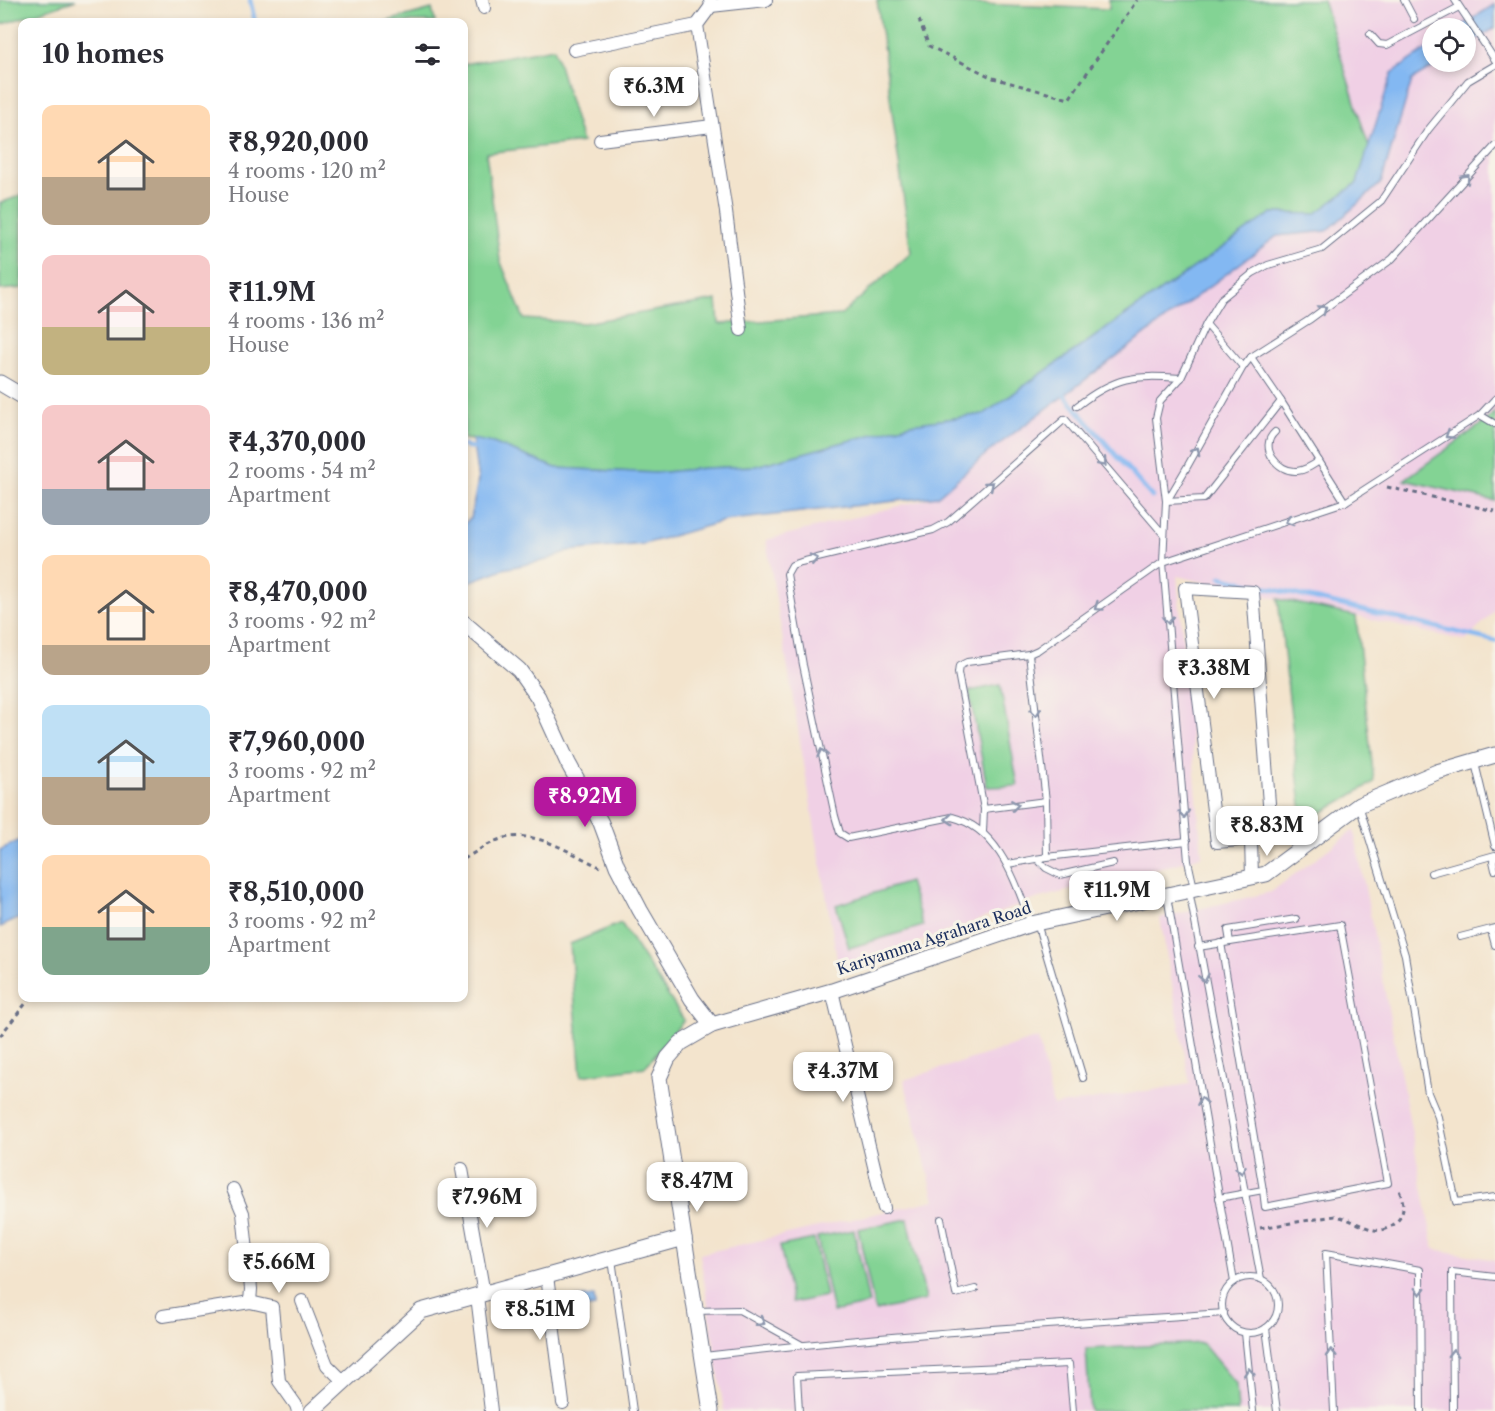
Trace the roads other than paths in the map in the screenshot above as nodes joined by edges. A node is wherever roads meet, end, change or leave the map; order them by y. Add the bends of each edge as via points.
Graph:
1 (766, 0) edge
2 (1404, 0) edge
3 (710, 3) edge
4 (1457, 3) edge
5 (1414, 19) dead end
6 (697, 25) junction
7 (1370, 34) dead end
8 (574, 50) dead end
9 (1495, 60) edge
10 (1495, 65) edge
11 (712, 126) junction
12 (600, 140) dead end
13 (1495, 146) edge
14 (1206, 324) junction
15 (741, 330) dead end
16 (1251, 357) junction
17 (1243, 367) junction
18 (1181, 378) junction
19 (0, 383) edge
20 (18, 394) edge
21 (1495, 399) edge
22 (1281, 401) junction
23 (1077, 406) dead end
24 (1480, 415) junction
25 (1495, 424) edge
26 (1275, 432) dead end
27 (1319, 461) junction
28 (1166, 501) junction
29 (1345, 502) junction
30 (1164, 535) junction
31 (1163, 562) junction
32 (468, 626) edge
33 (1029, 654) junction
34 (1495, 755) edge
35 (1475, 762) junction
36 (1046, 801) junction
37 (1359, 805) junction
38 (984, 809) junction
39 (983, 832) junction
40 (1251, 839) junction
41 (1187, 841) junction
42 (1495, 846) edge
43 (1495, 856) edge
44 (1047, 857) junction
45 (1037, 859) junction
46 (1113, 863) dead end
47 (1008, 864) junction
48 (1495, 870) edge
49 (1431, 873) dead end
50 (1252, 877) junction
51 (1192, 889) junction
52 (1166, 895) junction
53 (1296, 919) dead end
54 (1034, 923) junction
55 (1493, 929) edge
56 (1460, 937) dead end
57 (1230, 942) junction
58 (1221, 943) junction
59 (1495, 945) edge
60 (1198, 947) junction
61 (832, 991) junction
62 (712, 1025) junction
63 (1083, 1078) dead end
64 (462, 1168) dead end
65 (233, 1189) dead end
66 (1263, 1190) junction
67 (1245, 1194) junction
68 (1495, 1197) edge
69 (1219, 1198) junction
70 (884, 1208) dead end
71 (941, 1219) dead end
72 (684, 1238) junction
73 (612, 1258) junction
74 (547, 1276) junction
75 (1495, 1277) edge
76 (1260, 1279) junction
77 (1234, 1282) junction
78 (975, 1289) dead end
79 (481, 1295) junction
80 (302, 1301) dead end
81 (250, 1302) junction
82 (695, 1311) junction
83 (1224, 1313) junction
84 (163, 1316) dead end
85 (1266, 1328) junction
86 (1245, 1333) junction
87 (802, 1345) junction
88 (701, 1356) junction
89 (344, 1382) junction
90 (563, 1403) dead end
91 (298, 1411) edge
92 (312, 1411) edge
93 (491, 1411) edge
94 (633, 1411) edge
95 (711, 1411) edge
96 (799, 1411) edge
97 (1073, 1411) edge
98 (1253, 1411) edge
99 (1276, 1411) edge
100 (1334, 1411) edge
101 (1421, 1411) edge
102 (1453, 1411) edge

1 - 3 street
2 - 5 lane
3 - 6 street
4 - 7 lane via 1388,45 1379,44
4 - 9 lane
6 - 8 street
6 - 11 street
10 - 14 lane via 1467,81 1428,130 1381,201 1322,249 1253,273 1221,299
11 - 12 street
11 - 15 street
16 -> 13 lane via 1392,259
14 - 17 lane
14 - 18 lane
16 - 17 lane
16 - 22 lane
28 -> 17 lane
18 - 23 lane via 1123,379
18 - 28 lane via 1157,408
19 - 20 street
21 - 24 lane
22 - 27 lane
22 - 28 lane via 1204,499
24 - 25 lane
24 -> 29 lane
26 - 27 lane via 1269,441 1269,451 1279,467 1299,471
27 - 29 lane
28 - 30 lane
29 -> 31 lane
30 - 31 lane
39 -> 30 lane via 966,820 952,817 843,836 832,805 792,608 787,574 792,565 933,530 948,522 1065,419
31 -> 33 lane
31 -> 41 lane
32 - 62 street via 519,670 538,697 601,823 623,878 692,999
33 -> 36 lane
33 - 38 lane via 959,666
34 - 35 street, Kariyamma Agrahara Road
35 - 37 street, Kariyamma Agrahara Road via 1437,772
35 - 42 lane
38 -> 36 lane
36 - 44 lane
37 - 50 street, Kariyamma Agrahara Road via 1266,874
37 - 68 lane via 1405,955 1428,1093 1438,1117 1456,1202
38 - 39 lane
39 - 47 lane
40 - 40 street via 1217,842 1185,588 1253,592 1271,830
40 - 50 street
41 - 44 lane
41 - 51 lane
43 - 48 lane
43 - 49 lane
44 - 45 lane
45 - 46 lane via 1060,875
45 - 47 lane
47 - 54 lane
50 - 51 street, Kariyamma Agrahara Road
51 - 52 street, Kariyamma Agrahara Road
51 - 60 lane
52 - 54 street, Kariyamma Agrahara Road
69 -> 52 lane
53 - 57 lane via 1228,930
54 - 61 street, Kariyamma Agrahara Road
54 - 63 lane
55 - 56 lane
55 - 59 lane
57 - 58 lane
57 - 66 lane via 1340,925 1389,1183 1265,1207
58 - 60 lane
58 - 66 lane
60 -> 67 lane
61 - 62 street, Kariyamma Agrahara Road
61 - 70 street
62 - 72 street, Kariyamma Agrahara Road via 681,1043 668,1058 659,1078
64 - 79 street
65 - 81 street via 243,1213
66 - 67 lane
67 - 69 lane
67 - 76 lane
69 - 77 lane
71 - 78 lane via 956,1294
72 - 73 street
72 - 82 street, Kariyamma Agrahara Road
73 - 74 street
73 - 94 lane
74 - 79 street
74 - 90 street
102 -> 75 lane via 1452,1272
76 - 77 lane via 1242,1278
76 - 85 lane via 1274,1290 1278,1306
77 - 83 lane via 1223,1298
79 - 89 street via 421,1311
79 - 93 street
80 - 89 street via 327,1365
81 - 84 street
81 - 91 street via 272,1307 279,1381
82 -> 87 lane via 739,1310
82 - 88 street, Kariyamma Agrahara Road
83 - 86 lane via 1228,1323
83 - 87 lane
85 - 86 lane
85 - 99 lane
98 -> 86 lane
87 - 88 lane
88 - 95 street, Kariyamma Agrahara Road
89 - 92 street
96 - 97 lane via 796,1376 1069,1364
100 -> 101 lane via 1326,1252 1420,1270

